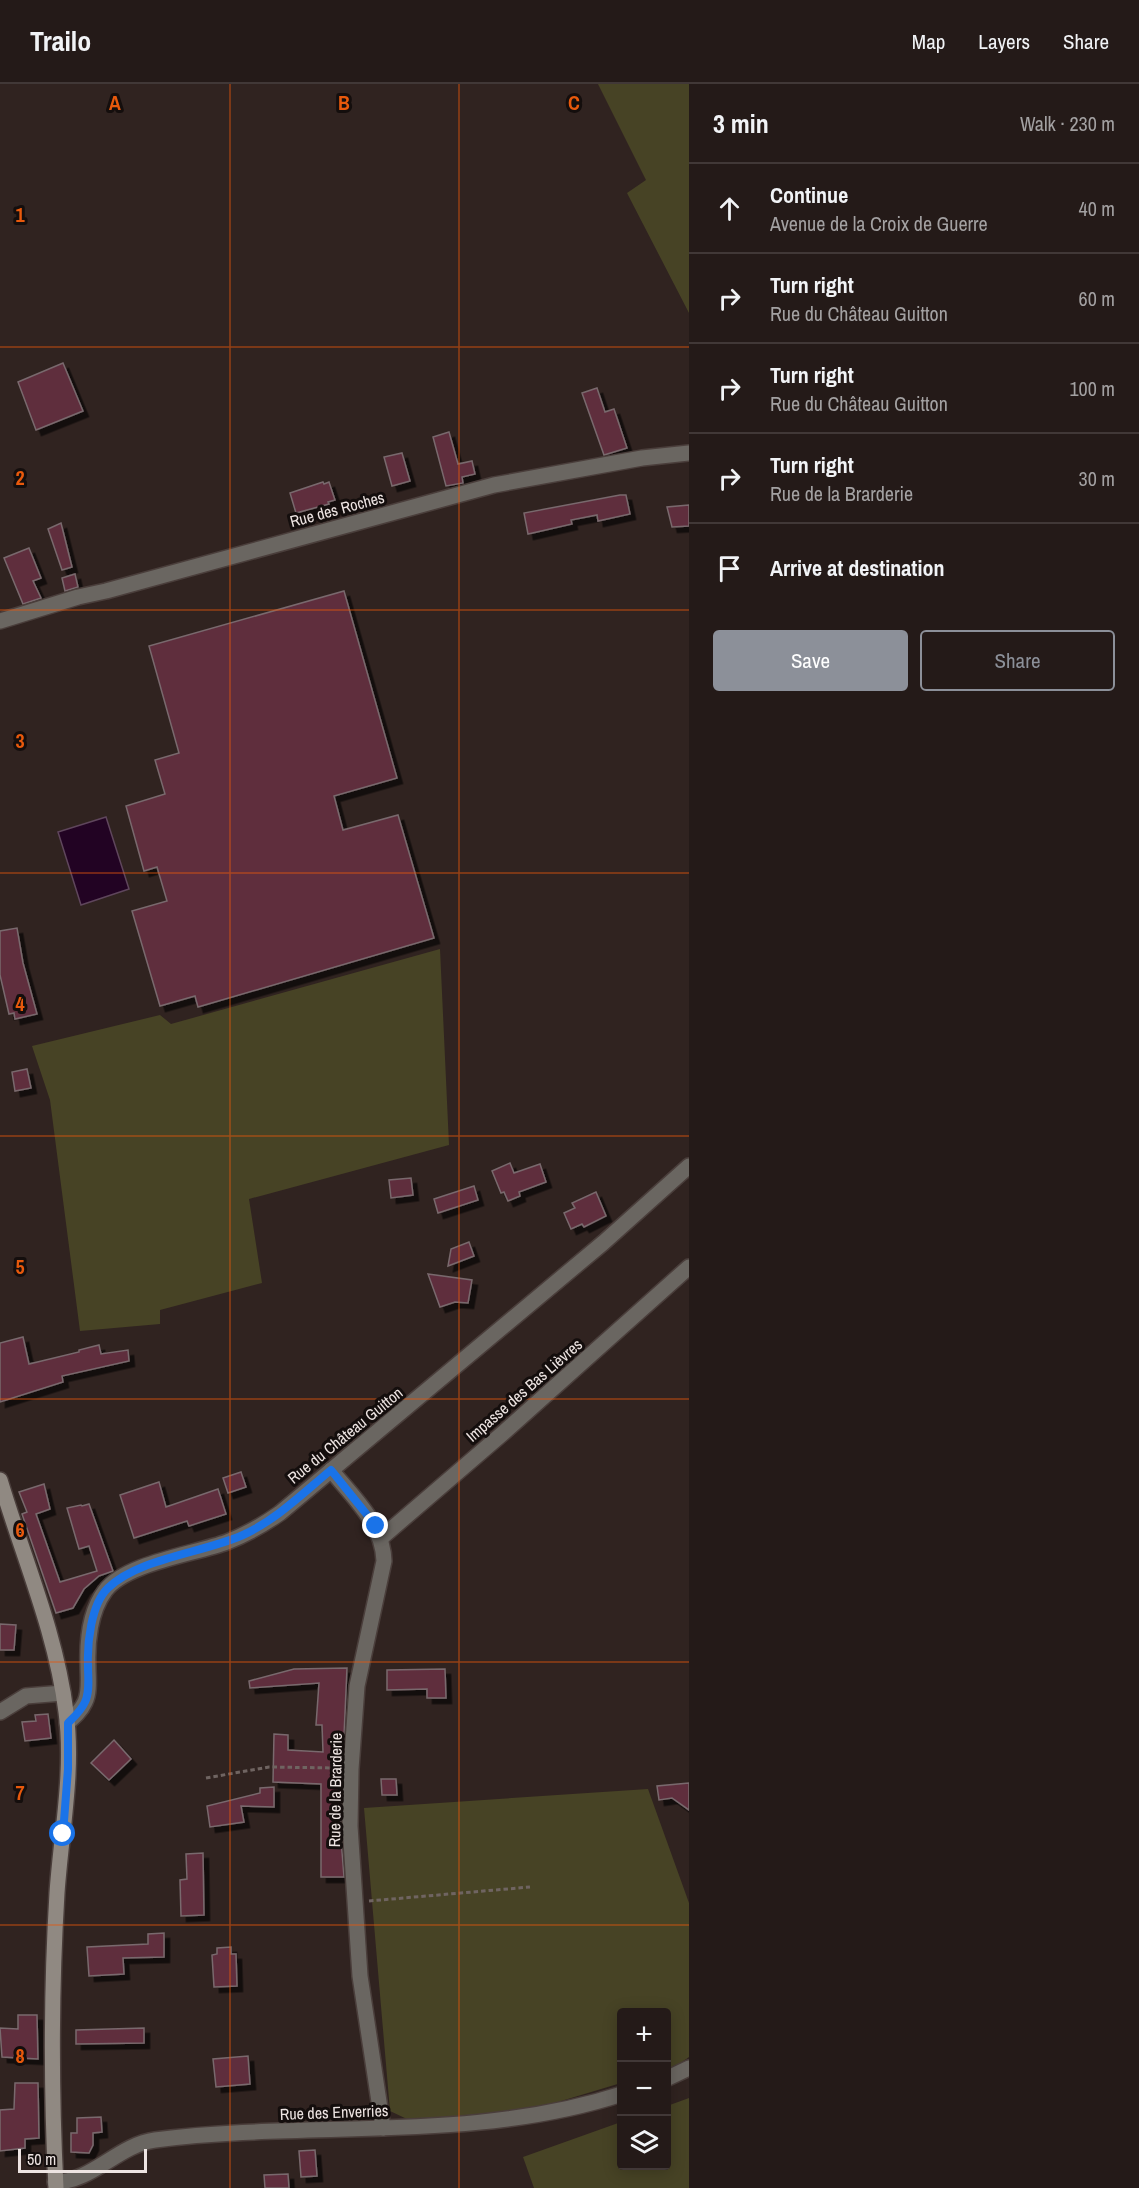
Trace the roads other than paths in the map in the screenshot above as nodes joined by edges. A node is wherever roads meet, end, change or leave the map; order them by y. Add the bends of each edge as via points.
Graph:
1 (689, 453) edge
2 (0, 621) edge
3 (689, 1166) edge
4 (689, 1267) edge
5 (331, 1470) junction
6 (0, 1480) edge
7 (381, 1538) junction
8 (63, 1693) junction
9 (0, 1712) edge
10 (67, 1718) junction
11 (689, 2068) edge
12 (671, 2077) edge
13 (617, 2095) edge
14 (383, 2128) junction
15 (56, 2185) edge

1 - 2 street, Rue des Roches via 494,485
3 - 5 street, Rue du Château Guitton via 603,1243
4 - 7 street, Impasse des Bas Lièvres
5 - 7 street, Rue de la Brarderie via 376,1526
5 - 10 street, Rue du Château Guitton via 258,1528 225,1543 137,1569 105,1590 94,1612 87,1647 86,1700 77,1714
6 - 8 street via 53,1642
7 - 14 street, Rue de la Brarderie via 384,1561 357,1686 350,1826 360,1976
8 - 9 street via 26,1696
8 - 10 street
10 - 15 street via 68,1769 51,2004
11 - 12 street
13 - 14 street, Rue des Enverries via 542,2115 458,2125
14 - 15 street, Rue des Enverries via 151,2141

